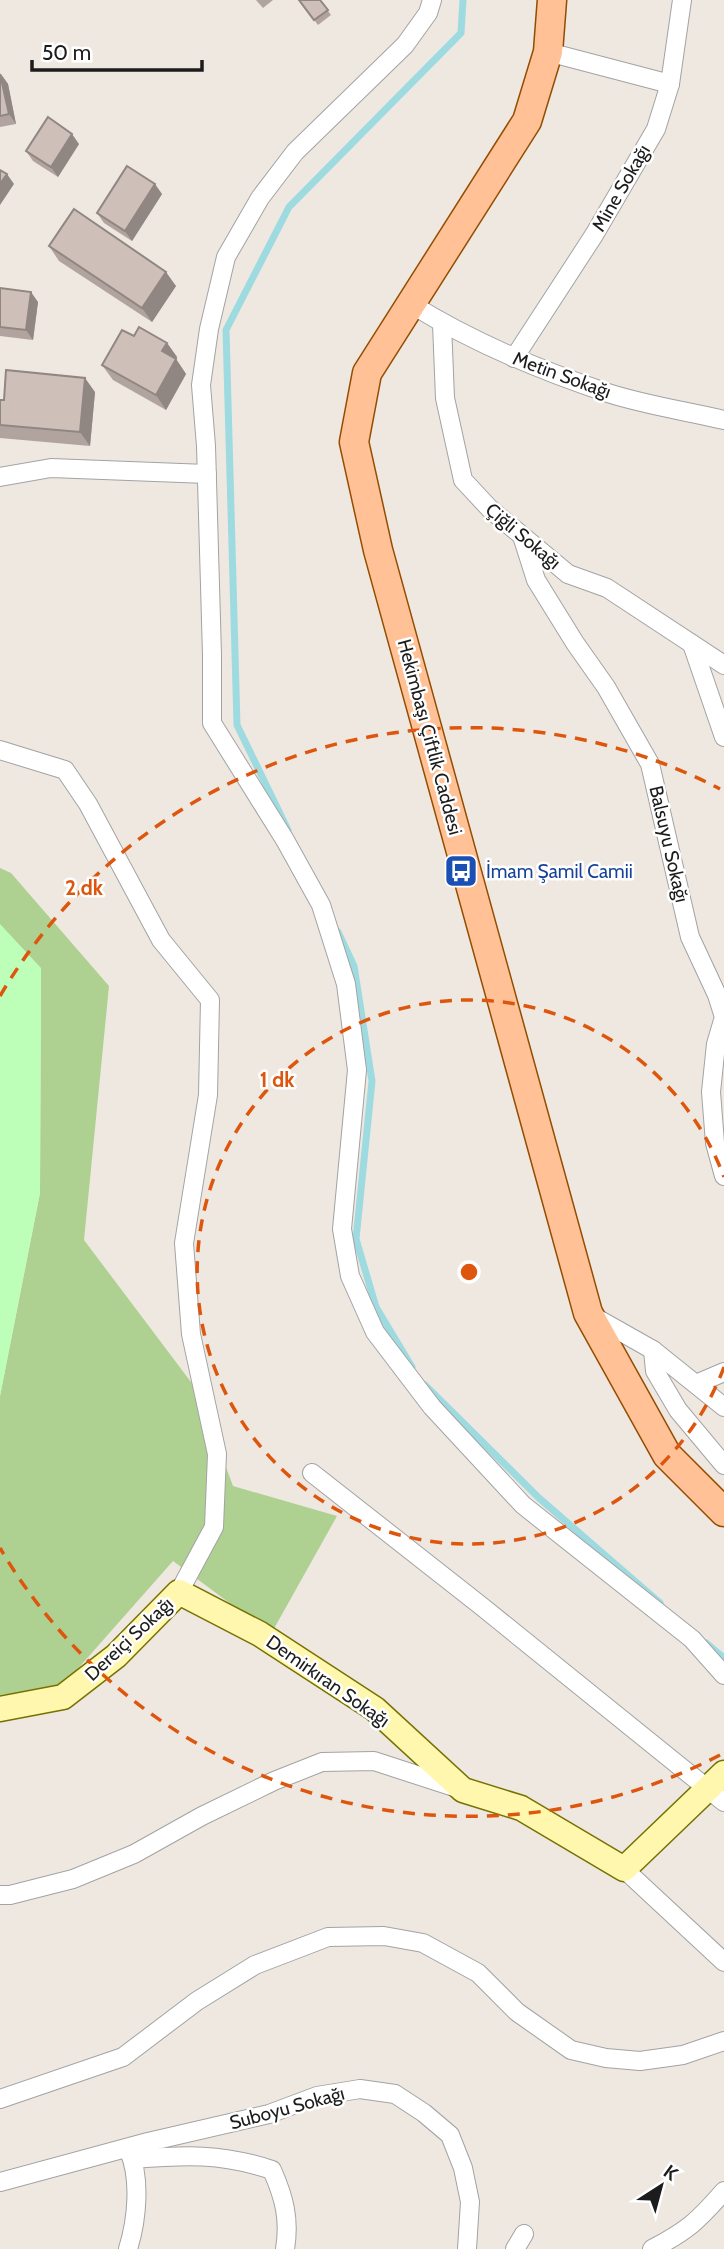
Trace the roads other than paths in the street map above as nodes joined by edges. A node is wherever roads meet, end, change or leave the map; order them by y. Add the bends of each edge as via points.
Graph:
1 (432, 0) edge
2 (552, 0) edge
3 (682, 0) edge
4 (548, 52) junction
5 (670, 84) junction
6 (411, 304) junction
7 (442, 324) junction
8 (514, 358) junction
9 (724, 420) edge
10 (207, 474) junction
11 (0, 477) edge
12 (522, 536) junction
13 (692, 644) junction
14 (724, 665) edge
15 (724, 737) edge
16 (0, 750) edge
17 (724, 1176) edge
18 (588, 1313) junction
19 (653, 1350) junction
20 (724, 1372) edge
21 (696, 1384) junction
22 (724, 1384) edge
23 (724, 1407) edge
24 (724, 1465) edge
25 (312, 1473) dead end
26 (724, 1512) edge
27 (179, 1592) junction
28 (724, 1675) edge
29 (0, 1709) edge
30 (718, 1788) edge
31 (463, 1790) junction
32 (624, 1869) junction
33 (0, 1895) edge
34 (724, 1962) edge
35 (724, 2041) edge
36 (0, 2099) edge
37 (130, 2153) junction
38 (0, 2182) edge
39 (724, 2191) edge
40 (465, 2244) edge
41 (128, 2249) edge
42 (285, 2249) edge
43 (652, 2249) edge

1 - 10 street via 404,45 295,152 260,198 226,257 201,385
2 - 4 main road, Hekimbaşı Çiftlik Caddesi
3 - 5 street, Mine Sokağı
4 - 5 street
4 - 6 main road, Hekimbaşı Çiftlik Caddesi via 527,121
5 - 8 street, Mine Sokağı via 656,129
6 - 7 street, Metin Sokağı
6 - 18 main road, Hekimbaşı Çiftlik Caddesi via 367,373 354,442 378,550
7 - 8 street, Metin Sokağı
7 - 12 street, Çiğli Sokağı via 445,398 463,480
8 - 9 street, Metin Sokağı via 610,394
10 - 11 street via 51,468
10 - 28 street via 212,723 321,905 346,984 357,1070 342,1229 350,1276 375,1332 432,1407 523,1505 692,1639
12 - 13 street, Çiğli Sokağı via 568,574 607,588
12 - 17 street, Balsuyu Sokağı via 536,580 650,764 690,937 724,1017 711,1092 715,1143
13 - 14 street, Çiğli Sokağı
13 - 15 street
16 - 27 street via 65,770 161,940 210,1000 208,1095 184,1243 191,1334 217,1454 214,1527
18 - 19 street
18 - 26 main road, Hekimbaşı Çiftlik Caddesi via 667,1455
19 - 21 street
19 - 24 street via 655,1371 678,1410
20 - 21 street
21 - 22 street
21 - 23 street
25 - 30 street
27 - 29 street, Dereiçi Sokağı via 116,1656 63,1697
27 - 31 street, Demirkıran Sokağı via 260,1633 375,1709
30 - 32 street
31 - 32 street via 522,1808
31 - 33 street via 374,1762 322,1762 238,1798 134,1854 73,1879
32 - 34 street
35 - 36 street via 683,2055 640,2061 571,2050 517,2012 478,1973 423,1943 384,1936 328,1937 255,1965 197,2001 123,2057
37 - 38 street, Suboyu Sokağı
37 - 40 street, Suboyu Sokağı via 317,2096 360,2089 395,2094 450,2135 470,2202
37 - 41 street via 136,2187
37 - 42 street via 207,2155 272,2170 284,2196
39 - 43 street via 685,2231

